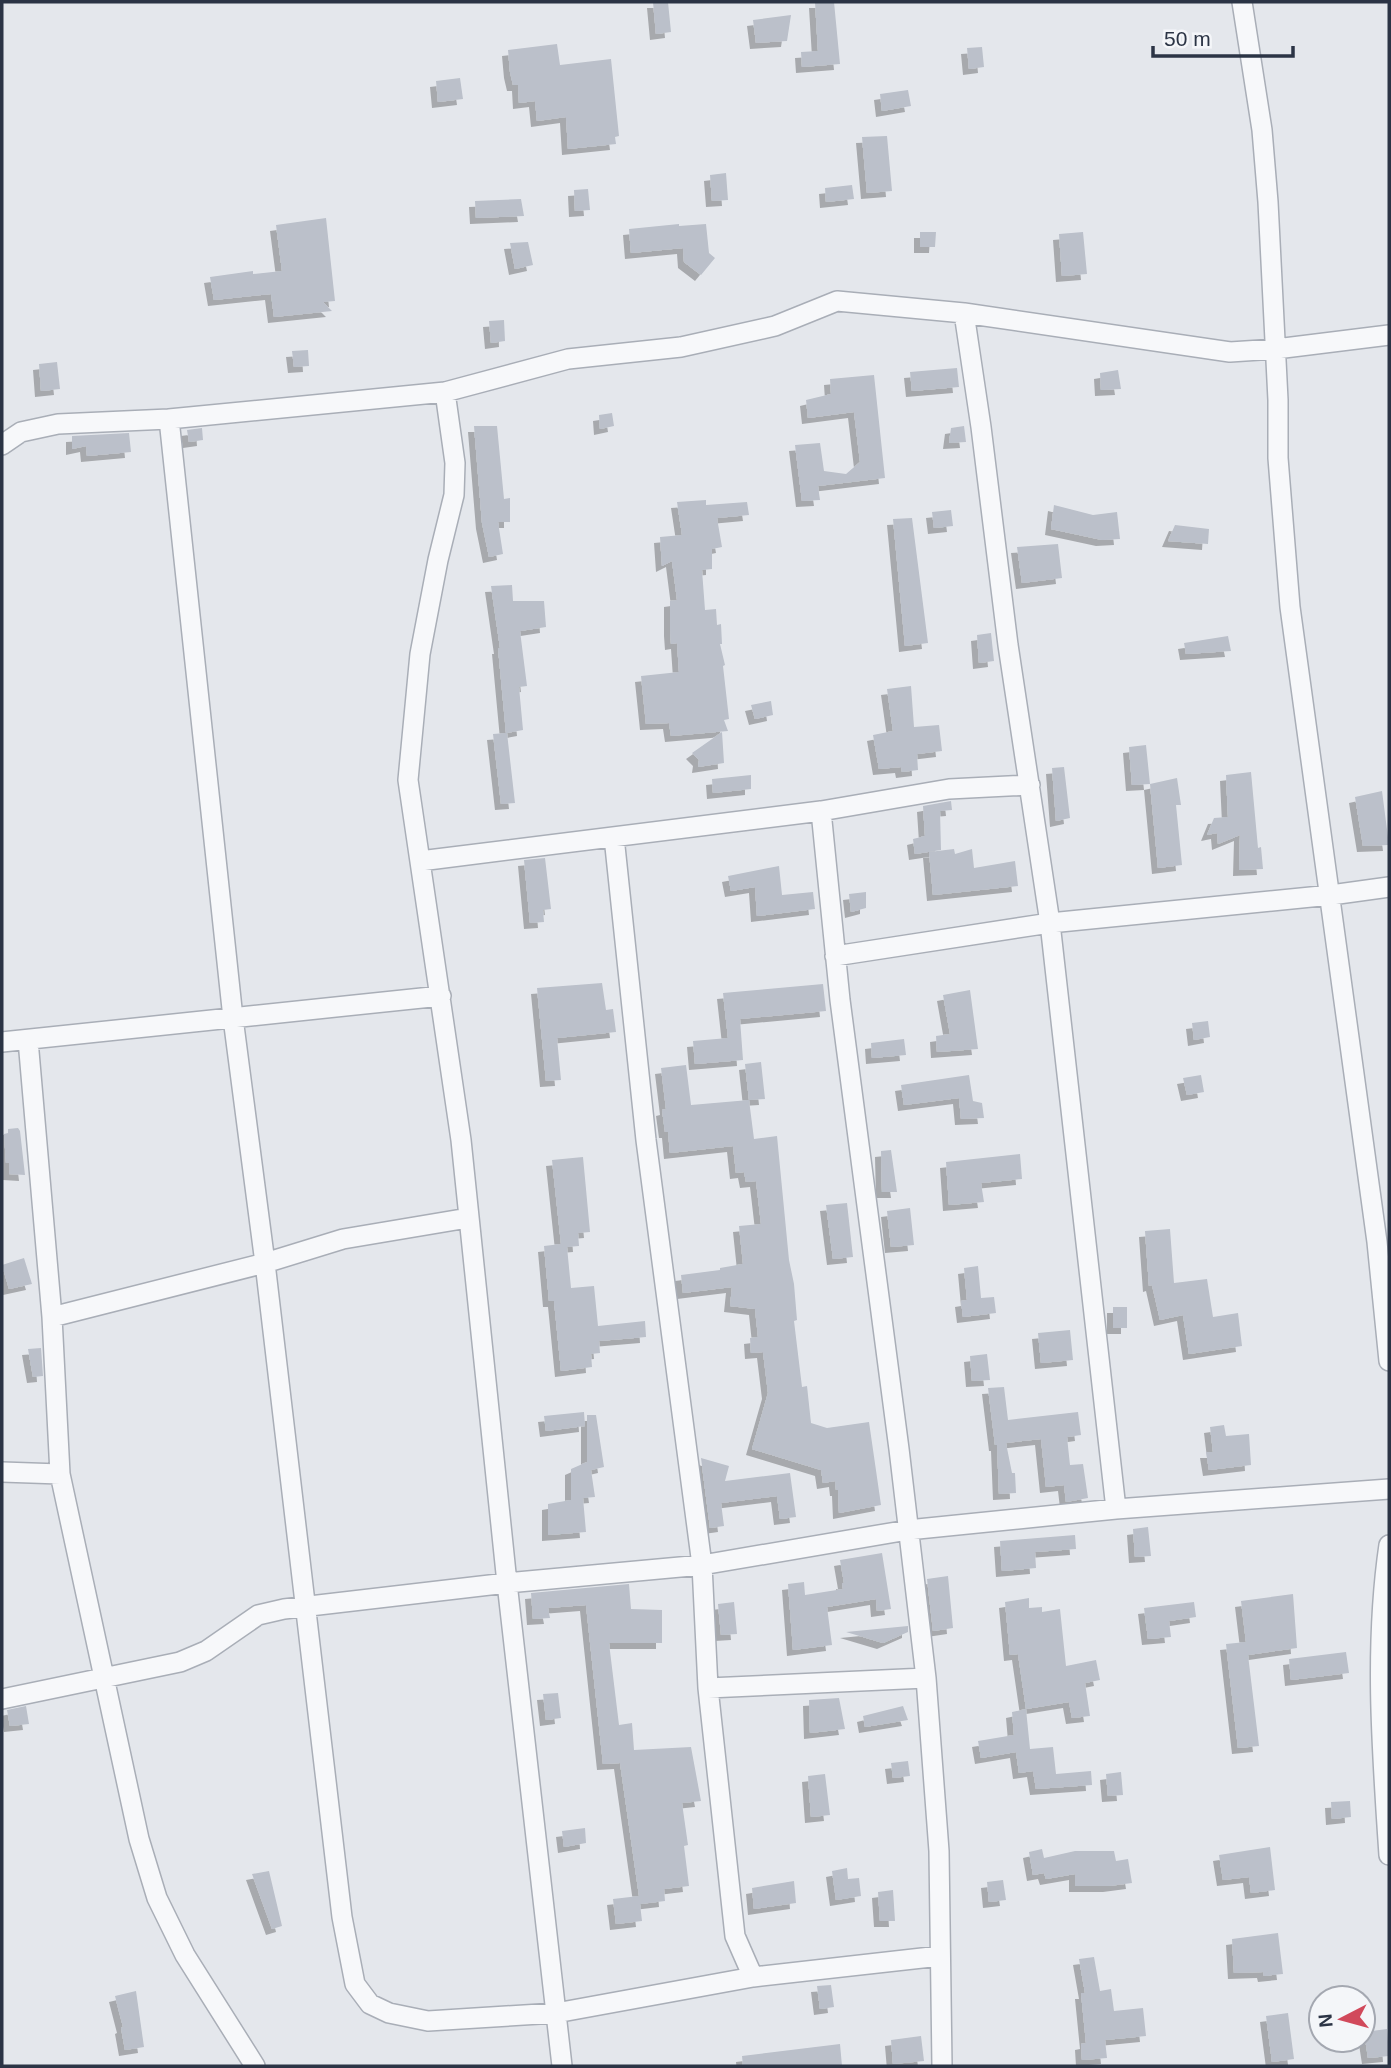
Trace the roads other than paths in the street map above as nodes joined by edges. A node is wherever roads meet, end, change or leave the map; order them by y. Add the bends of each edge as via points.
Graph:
1 (1242, 2) edge
2 (964, 313) junction
3 (1389, 335) edge
4 (1276, 349) junction
5 (445, 393) junction
6 (169, 419) junction
7 (2, 445) edge
8 (1030, 785) junction
9 (821, 811) junction
10 (614, 837) junction
11 (420, 861) junction
12 (1389, 887) edge
13 (1331, 895) junction
14 (1050, 922) junction
15 (835, 956) junction
16 (441, 996) junction
17 (233, 1018) junction
18 (28, 1040) junction
19 (2, 1042) edge
20 (468, 1218) junction
21 (265, 1263) junction
22 (52, 1317) junction
23 (1389, 1361) edge
24 (2, 1472) edge
25 (60, 1474) junction
26 (1389, 1489) edge
27 (1116, 1509) junction
28 (908, 1530) junction
29 (1389, 1545) edge
30 (702, 1565) junction
31 (507, 1583) junction
32 (303, 1606) junction
33 (106, 1677) junction
34 (926, 1678) junction
35 (708, 1688) junction
36 (2, 1699) edge
37 (1389, 1855) edge
38 (940, 1956) junction
39 (753, 1977) junction
40 (556, 2013) junction
41 (255, 2066) edge
42 (562, 2066) edge
43 (942, 2066) edge

1 - 4 street via 1262,130
2 - 4 street via 1230,352
2 - 5 street via 836,301 775,326 681,347 568,359
2 - 8 street
3 - 4 street
4 - 13 street via 1278,458 1290,607
5 - 6 street
5 - 11 street via 455,463 454,495 420,654 408,780
6 - 7 street via 58,424 21,432
6 - 17 street
8 - 9 street via 949,789
8 - 14 street
9 - 10 street
9 - 15 street
10 - 11 street
10 - 30 street via 646,1140
11 - 16 street
12 - 13 street
13 - 14 street
13 - 23 street
14 - 15 street
14 - 27 street
15 - 28 street
16 - 17 street
16 - 20 street
17 - 18 street
17 - 21 street
18 - 19 street
18 - 22 street
20 - 21 street via 343,1239
20 - 31 street
21 - 22 street
21 - 32 street
22 - 25 street
24 - 25 street
25 - 33 street
26 - 27 street
27 - 28 street
28 - 30 street
28 - 34 street
29 - 37 street via 1381,1616
30 - 31 street
30 - 35 street
31 - 32 street
31 - 40 street
32 - 33 street via 258,1615 206,1651 180,1661
32 - 40 street via 342,1917 355,1984 370,2004 428,2021
33 - 36 street
33 - 41 street via 139,1839 157,1898 185,1955
34 - 35 street
34 - 38 street via 939,1851
35 - 39 street via 735,1936
38 - 39 street
38 - 43 street
39 - 40 street
40 - 42 street

